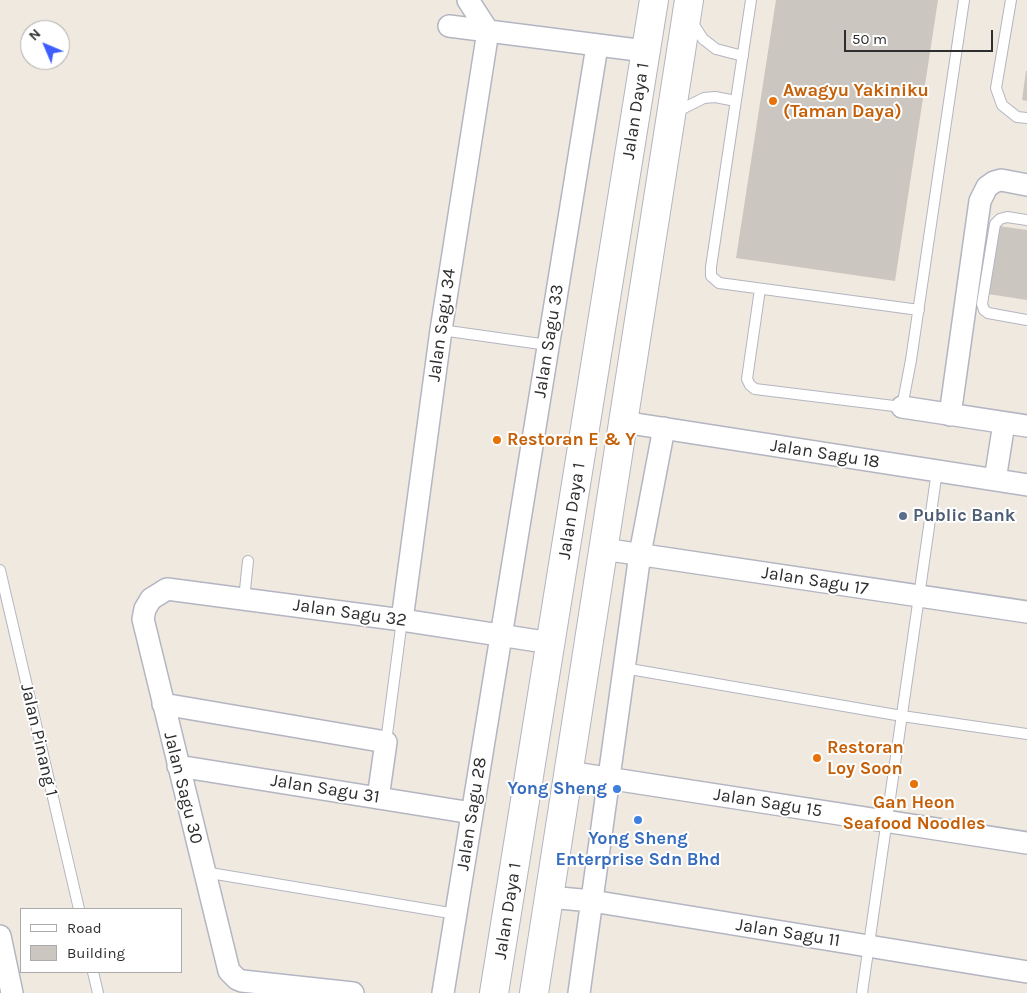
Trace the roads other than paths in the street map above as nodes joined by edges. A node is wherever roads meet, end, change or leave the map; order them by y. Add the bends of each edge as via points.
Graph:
1 (468, 0) edge
2 (654, 0) edge
3 (751, 0) edge
4 (964, 0) edge
5 (1011, 0) edge
6 (688, 7) edge
7 (449, 26) dead end
8 (488, 31) junction
9 (597, 46) junction
10 (645, 51) junction
11 (743, 56) junction
12 (736, 101) junction
13 (671, 115) junction
14 (1027, 118) edge
15 (1027, 184) edge
16 (1027, 220) edge
17 (760, 288) junction
18 (919, 310) junction
19 (1027, 320) edge
20 (441, 330) junction
21 (548, 345) junction
22 (902, 407) junction
23 (950, 415) junction
24 (623, 422) junction
25 (1004, 423) junction
26 (1027, 426) edge
27 (664, 428) junction
28 (937, 471) junction
29 (995, 480) junction
30 (1027, 484) edge
31 (603, 549) junction
32 (640, 554) junction
33 (248, 561) dead end
34 (0, 570) edge
35 (919, 596) junction
36 (151, 599) joint
37 (244, 599) junction
38 (1027, 612) edge
39 (402, 620) junction
40 (501, 635) junction
41 (551, 643) junction
42 (624, 668) junction
43 (162, 704) junction
44 (902, 716) junction
45 (1027, 734) edge
46 (386, 742) junction
47 (178, 766) junction
48 (568, 772) junction
49 (609, 778) junction
50 (378, 798) junction
51 (472, 813) junction
52 (886, 822) junction
53 (1027, 843) edge
54 (203, 872) junction
55 (549, 897) junction
56 (592, 901) junction
57 (79, 908) edge
58 (456, 914) junction
59 (0, 936) edge
60 (868, 946) junction
61 (1027, 972) edge
62 (93, 973) edge
63 (345, 992) edge
64 (12, 993) edge
65 (98, 993) edge
66 (442, 993) edge
67 (494, 993) edge
68 (534, 993) edge
69 (579, 993) edge
70 (862, 993) edge

1 - 8 street
2 - 10 main road, Jalan Daya 1
3 - 11 lane
4 - 18 lane
5 - 14 lane via 996,88 1002,105 1017,117
6 - 11 lane via 703,38 716,49
6 - 13 main road, Jalan Daya 1
7 - 8 street
8 - 9 street
8 - 20 street, Jalan Sagu 34
9 - 10 street
9 - 21 street, Jalan Sagu 33
10 - 41 main road, Jalan Daya 1
11 - 12 lane
12 - 13 lane via 704,98
12 - 17 lane via 711,276 718,283
13 - 24 main road, Jalan Daya 1
15 - 23 street via 994,182 987,187 980,202
16 - 19 lane via 1007,217 1000,218 995,224 982,304 988,313
17 - 18 lane
17 - 22 lane via 747,379 750,385 755,389
18 - 22 lane
20 - 21 lane
20 - 39 street, Jalan Sagu 34
21 - 40 street, Jalan Sagu 33
22 - 23 street
23 - 25 street
24 - 27 street, Jalan Sagu 18
24 - 31 main road, Jalan Daya 1
25 - 26 street
25 - 29 street
27 - 28 street, Jalan Sagu 18
27 - 32 street
28 - 29 street, Jalan Sagu 18
28 - 35 lane
29 - 30 street, Jalan Sagu 18
31 - 32 street, Jalan Sagu 17
31 - 48 main road, Jalan Daya 1
32 - 35 street, Jalan Sagu 17
32 - 42 street
33 - 37 lane
34 - 57 lane, Jalan Pinang 1
35 - 38 street, Jalan Sagu 17
35 - 44 lane
36 - 37 street, Jalan Sagu 32 via 167,589
36 - 43 street, Jalan Sagu 30 via 143,619
37 - 39 street, Jalan Sagu 32
39 - 40 street, Jalan Sagu 32
39 - 46 lane
40 - 41 street, Jalan Sagu 32
40 - 51 street, Jalan Sagu 28
41 - 67 main road, Jalan Daya 1
42 - 44 lane
42 - 49 street
43 - 46 street
43 - 47 street, Jalan Sagu 30
44 - 45 lane
44 - 52 lane
46 - 50 street
47 - 50 street, Jalan Sagu 31
47 - 54 street, Jalan Sagu 30
48 - 49 street, Jalan Sagu 15
48 - 55 main road, Jalan Daya 1
49 - 52 street, Jalan Sagu 15
49 - 56 street
50 - 51 street, Jalan Sagu 31
51 - 58 street, Jalan Sagu 28
52 - 53 street, Jalan Sagu 15
52 - 60 lane
54 - 58 lane
54 - 63 street, Jalan Sagu 30 via 232,976 242,981
55 - 56 street, Jalan Sagu 11
55 - 68 main road, Jalan Daya 1
56 - 60 street, Jalan Sagu 11
56 - 69 street
58 - 66 street, Jalan Sagu 28
59 - 64 street
60 - 61 street, Jalan Sagu 11
60 - 70 lane
62 - 65 lane

